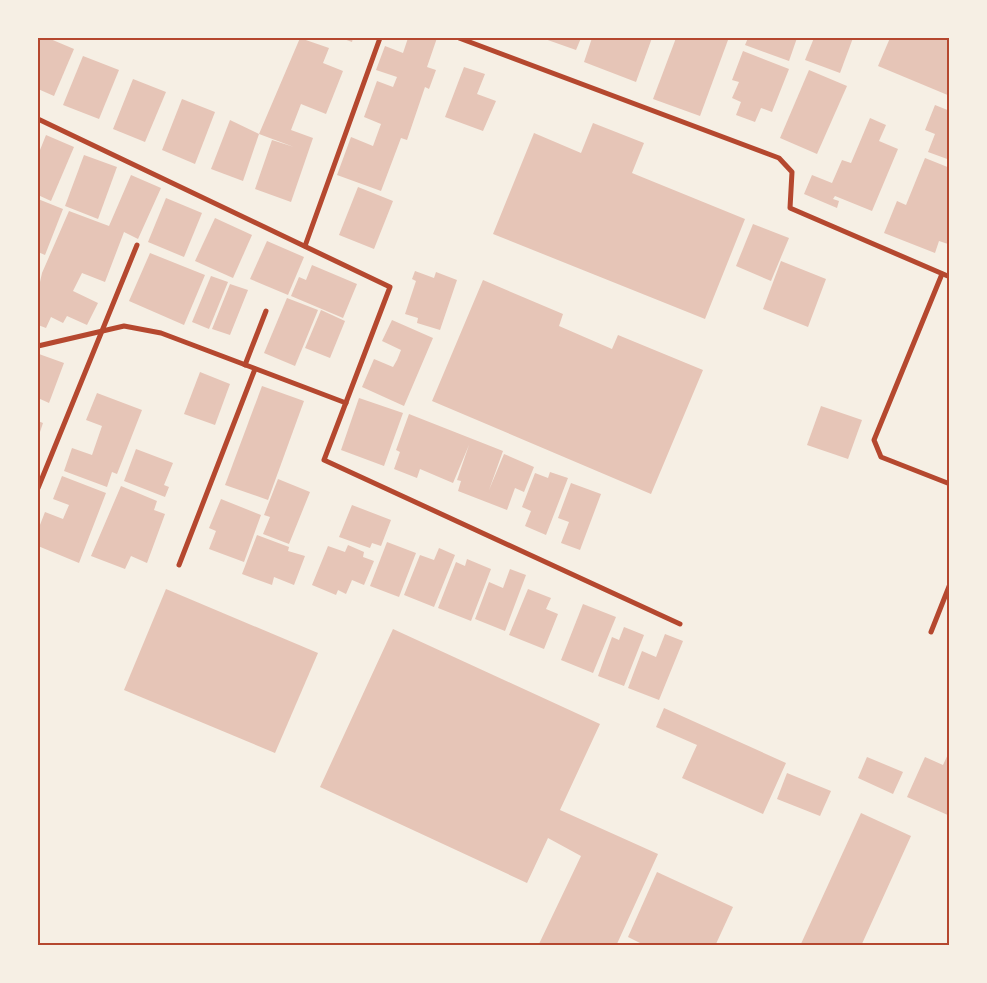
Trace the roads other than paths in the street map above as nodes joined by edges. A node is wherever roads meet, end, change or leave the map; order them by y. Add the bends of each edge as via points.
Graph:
1 (380, 38) edge
2 (459, 38) edge
3 (38, 119) edge
4 (137, 245) dead end
5 (304, 246) junction
6 (942, 274) junction
7 (950, 277) edge
8 (266, 311) dead end
9 (100, 332) junction
10 (38, 346) edge
11 (245, 365) junction
12 (255, 369) junction
13 (346, 403) junction
14 (950, 484) edge
15 (38, 488) edge
16 (178, 565) dead end
17 (950, 584) edge
18 (680, 624) dead end
19 (930, 632) dead end

1 - 5 street
2 - 6 street via 778,158 792,172 790,208
3 - 5 street
4 - 9 street
5 - 13 street via 390,286
6 - 7 street
6 - 14 street via 874,440 881,457
8 - 11 street
9 - 10 street
9 - 11 street via 124,326 161,334
9 - 15 street
11 - 12 street
12 - 13 street
12 - 16 street
13 - 18 street via 324,460
17 - 19 street

